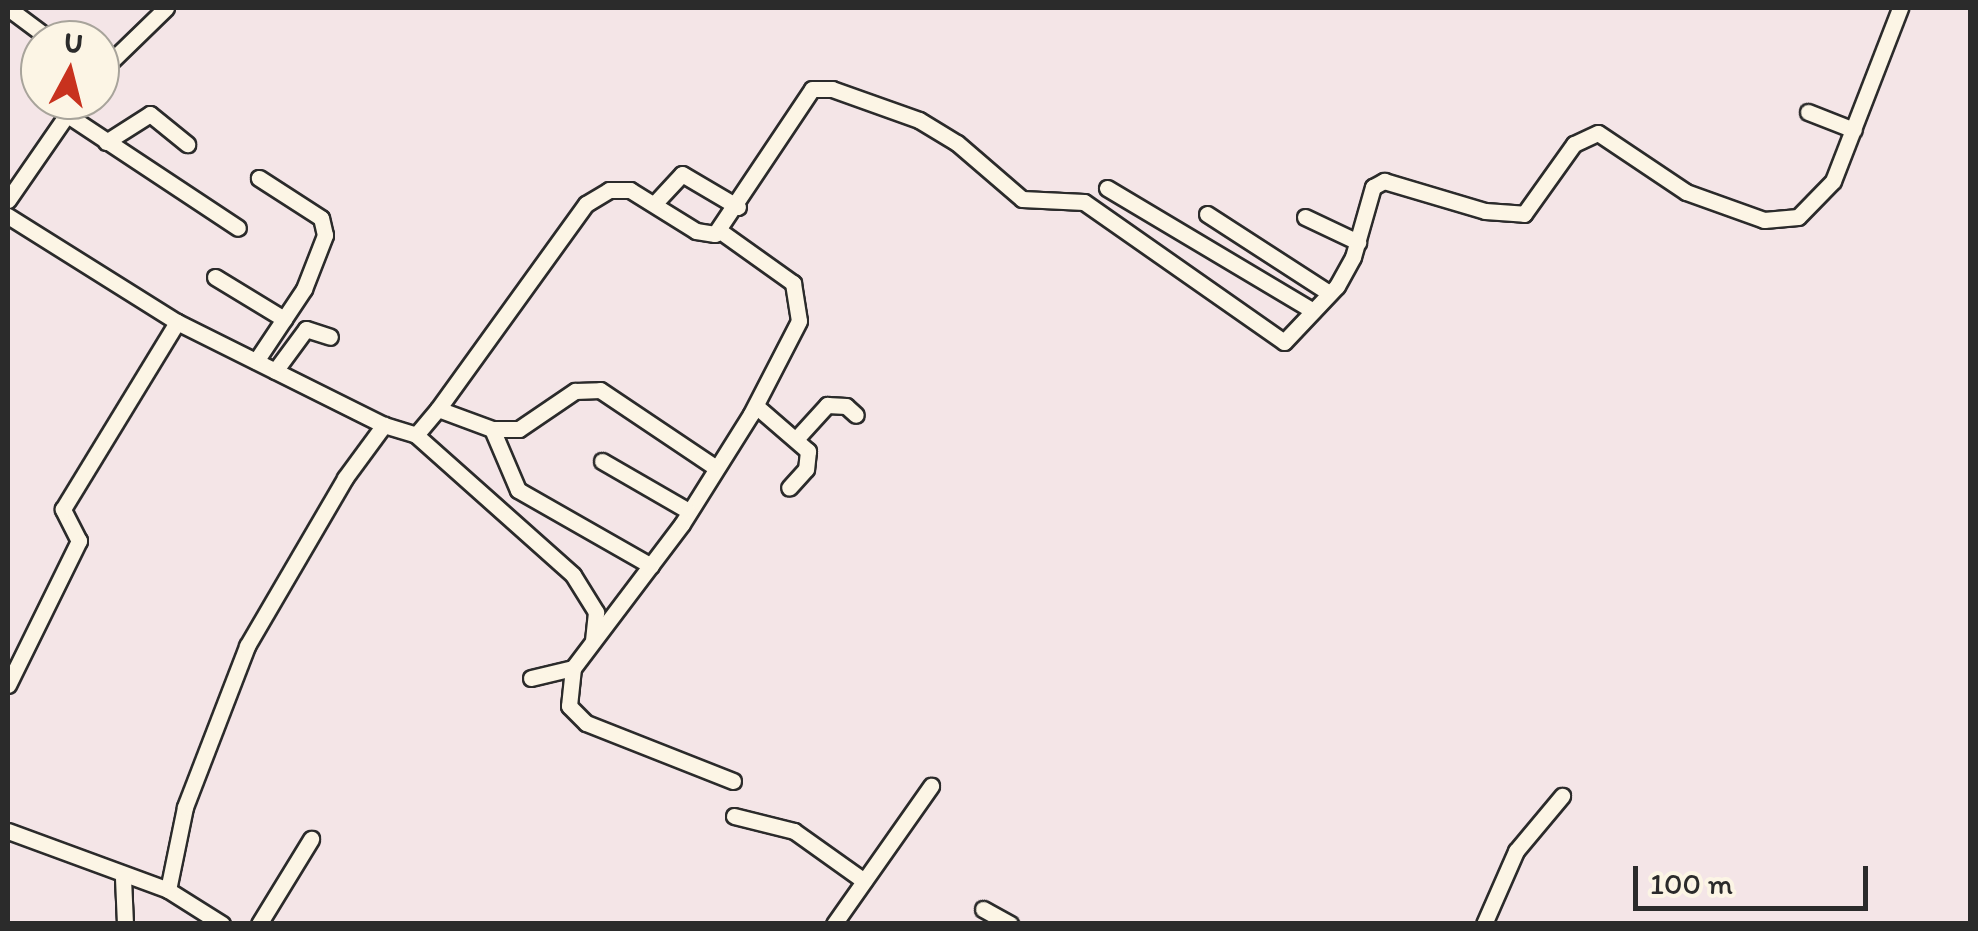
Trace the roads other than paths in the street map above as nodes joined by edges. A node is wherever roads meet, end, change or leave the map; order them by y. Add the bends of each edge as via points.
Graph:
1 (166, 8) edge
2 (1900, 8) edge
3 (120, 53) edge
4 (1808, 112) dead end
5 (62, 120) edge
6 (75, 120) edge
7 (1854, 130) junction
8 (106, 142) junction
9 (187, 144) dead end
10 (259, 178) dead end
11 (1107, 188) dead end
12 (8, 200) edge
13 (656, 202) junction
14 (738, 206) junction
15 (1208, 214) dead end
16 (8, 216) edge
17 (1305, 217) dead end
18 (238, 228) dead end
19 (720, 231) junction
20 (1358, 242) junction
21 (214, 276) dead end
22 (1330, 293) junction
23 (1313, 311) junction
24 (284, 319) junction
25 (176, 322) junction
26 (330, 337) dead end
27 (256, 362) junction
28 (275, 371) junction
29 (756, 406) junction
30 (438, 410) junction
31 (856, 415) dead end
32 (384, 425) junction
33 (492, 429) junction
34 (416, 435) junction
35 (798, 438) junction
36 (602, 461) dead end
37 (716, 468) junction
38 (789, 488) dead end
39 (687, 510) junction
40 (651, 566) junction
41 (591, 644) junction
42 (574, 668) junction
43 (531, 678) dead end
44 (8, 685) edge
45 (733, 781) dead end
46 (931, 786) dead end
47 (1562, 796) dead end
48 (734, 816) dead end
49 (8, 831) edge
50 (311, 839) dead end
51 (123, 878) junction
52 (864, 881) junction
53 (168, 890) junction
54 (983, 908) dead end
55 (124, 924) edge
56 (222, 924) edge
57 (258, 924) edge
58 (834, 924) edge
59 (1010, 924) edge
60 (1484, 924) edge

1 - 3 street
2 - 7 street
4 - 7 street
5 - 12 street
6 - 8 street
7 - 20 street via 1826,192 1785,220 1764,220 1686,192 1609,137 1590,134 1574,144 1524,214 1378,183
8 - 9 street via 150,114
8 - 18 street
10 - 24 street via 324,224 304,288
11 - 23 street
13 - 14 street via 682,174
13 - 19 street via 696,231
13 - 30 street via 619,189 586,204
14 - 19 street
14 - 23 street via 803,96 822,87 919,120 1022,199 1084,202 1240,308 1277,342
15 - 22 street
16 - 25 street
17 - 20 street
19 - 29 street via 793,283 798,296 799,321
20 - 22 street
21 - 24 street
22 - 23 street
24 - 27 street
25 - 27 street
25 - 44 street via 63,510 79,542
26 - 28 street via 306,328
27 - 28 street
28 - 32 street
29 - 35 street
29 - 37 street
30 - 33 street
30 - 34 street
31 - 35 street via 836,403 827,406
32 - 34 street
32 - 53 street via 345,478 246,646 185,807
33 - 37 street via 518,429 575,391 600,390
33 - 40 street via 518,490
34 - 41 street via 590,595 596,630
35 - 38 street via 809,460
36 - 39 street
37 - 39 street
39 - 40 street
40 - 41 street
41 - 42 street
42 - 43 street
42 - 45 street via 569,706 586,723
46 - 52 street
47 - 60 street via 1516,851
48 - 52 street via 794,832
49 - 51 street
50 - 57 street
51 - 53 street
51 - 55 street
52 - 58 street
53 - 56 street
54 - 59 street

